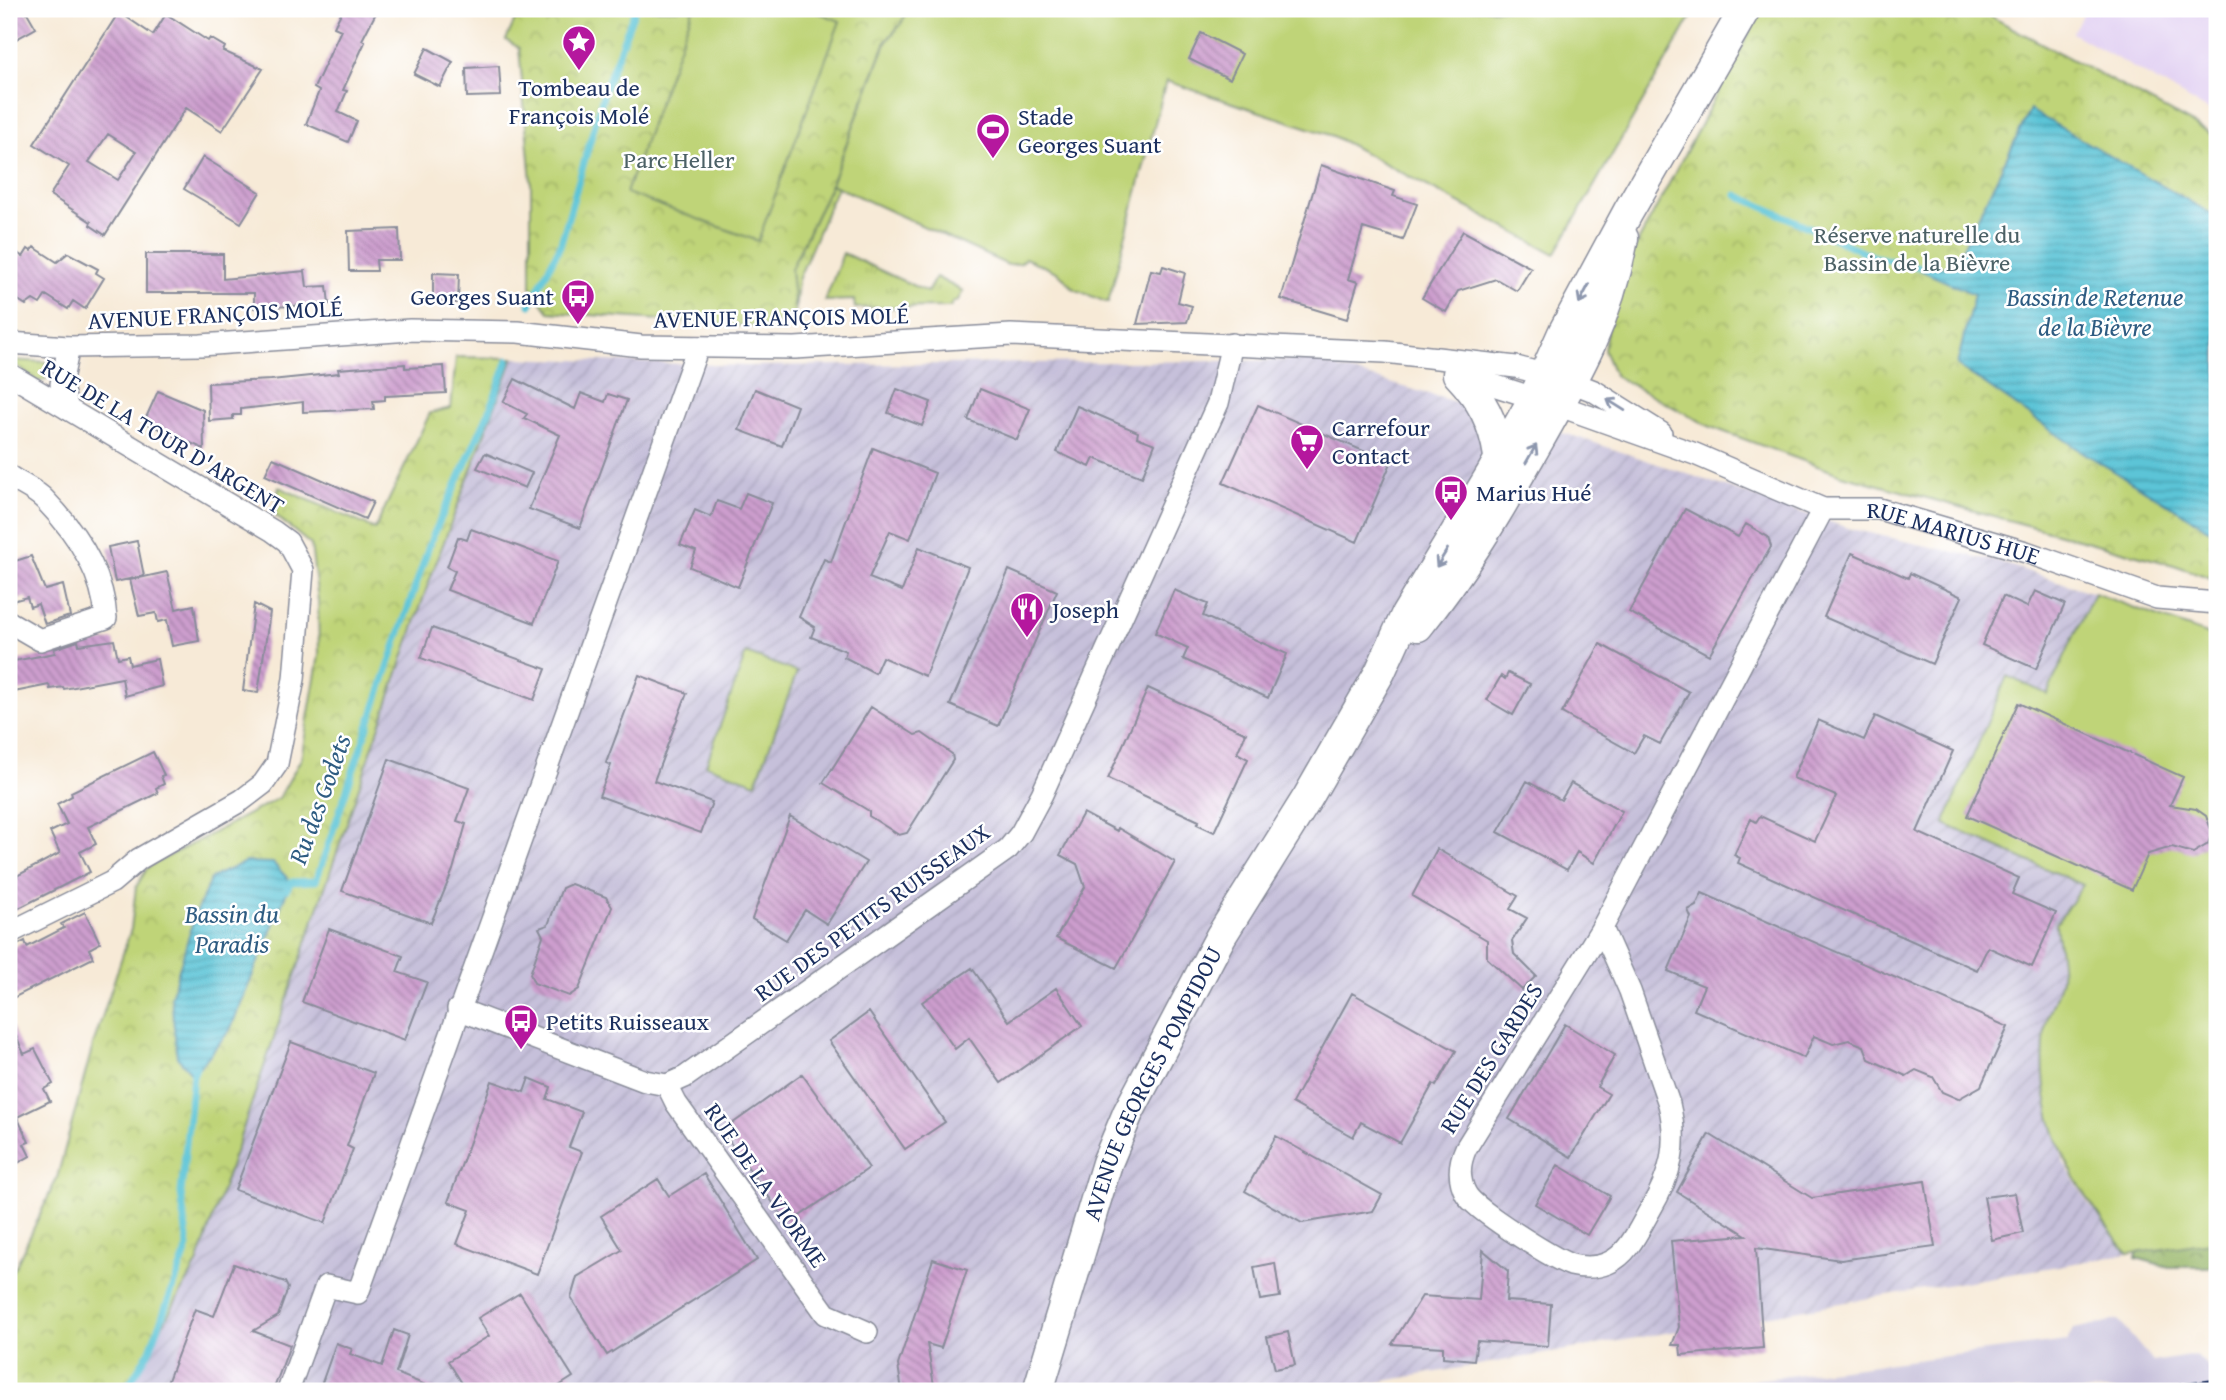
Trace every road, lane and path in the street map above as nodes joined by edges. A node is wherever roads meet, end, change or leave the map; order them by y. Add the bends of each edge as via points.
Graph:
1 (1745, 9) edge
2 (9, 343) edge
3 (1232, 344) junction
4 (69, 347) junction
5 (698, 347) junction
6 (1429, 358) junction
7 (9, 374) edge
8 (1458, 374) junction
9 (1552, 390) junction
10 (68, 410) junction
11 (1499, 456) junction
12 (9, 476) edge
13 (1823, 509) junction
14 (2217, 604) edge
15 (9, 622) edge
16 (1380, 672) junction
17 (1602, 928) junction
18 (9, 933) edge
19 (458, 1009) junction
20 (667, 1085) junction
21 (867, 1332) dead end
22 (1055, 1371) edge
23 (288, 1391) edge
24 (1038, 1391) edge

1 - 9 main road via 1628,212
2 - 4 street, AVENUE FRANÇOIS MOLÉ
3 - 5 street, AVENUE FRANÇOIS MOLÉ via 1011,335 794,348
3 - 6 street, AVENUE FRANÇOIS MOLÉ
3 - 20 street, RUE DES PETITS RUISSEAUX via 1218,403 1021,833 993,862 685,1077
4 - 5 street, AVENUE FRANÇOIS MOLÉ via 201,345 410,330 518,332 642,346
4 - 10 street, RUE DE LA TOUR D'ARGENT via 61,384
5 - 19 street
6 - 8 street, AVENUE FRANÇOIS MOLÉ
6 - 9 street, AVENUE FRANÇOIS MOLÉ via 1501,365
7 - 10 street, RUE DE LA TOUR D'ARGENT
8 - 9 street, AVENUE FRANÇOIS MOLÉ
8 - 11 main road via 1494,426
9 - 11 main road, AVENUE GEORGES POMPIDOU
9 - 13 street, RUE MARIUS HUE
16 -> 9 main road, AVENUE GEORGES POMPIDOU via 1459,576
10 - 18 street, RUE DE LA TOUR D'ARGENT via 288,542 303,570 294,680 277,764 263,784 139,859 112,882
11 -> 16 main road, AVENUE GEORGES POMPIDOU via 1406,615
12 - 15 street via 44,499 90,559 104,593 106,618 40,640
13 - 14 street, RUE MARIUS HUE via 1879,509 2026,552 2157,598
13 - 17 street, RUE DES GARDES
16 - 22 main road, AVENUE GEORGES POMPIDOU via 1221,936 1128,1113 1107,1163
17 - 17 street, RUE DES GARDES via 1466,1148 1460,1166 1462,1185 1480,1210 1563,1261 1585,1267 1607,1264 1626,1251 1666,1182 1674,1153 1669,1104
19 - 20 street via 621,1073
19 - 23 street via 358,1293 326,1286
20 - 21 street, RUE DE LA VIORME via 826,1314
22 - 24 main road, AVENUE GEORGES POMPIDOU

